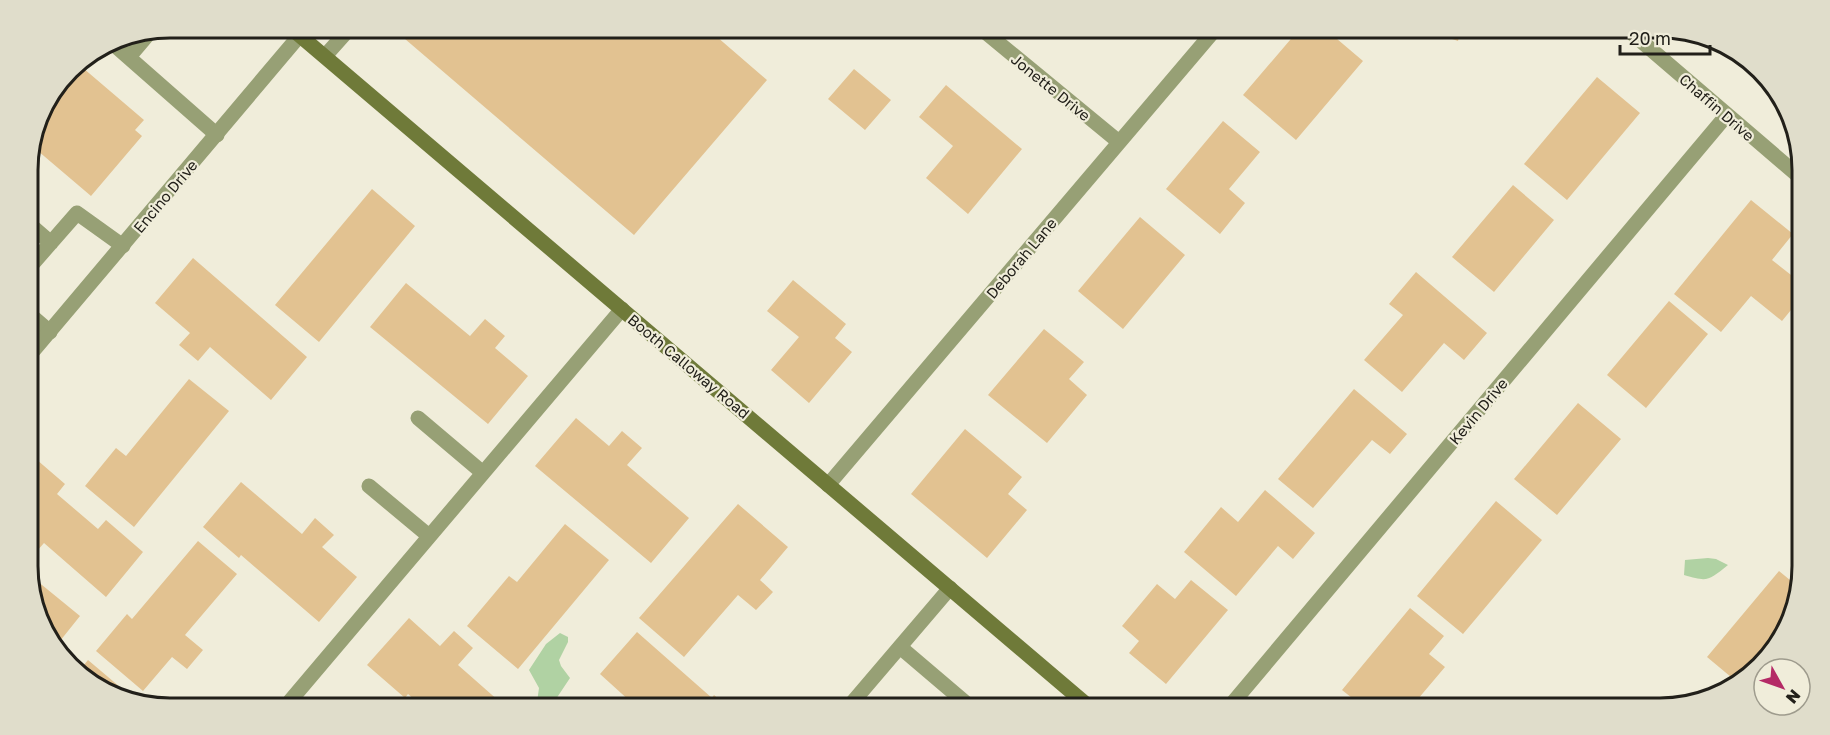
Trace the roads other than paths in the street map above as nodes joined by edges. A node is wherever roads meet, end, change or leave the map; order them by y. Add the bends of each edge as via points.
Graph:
1 (291, 38) edge
2 (304, 38) edge
3 (341, 38) edge
4 (993, 38) edge
5 (1208, 38) edge
6 (1638, 38) edge
7 (143, 40) edge
8 (119, 48) edge
9 (325, 56) junction
10 (129, 57) junction
11 (1726, 116) junction
12 (217, 135) junction
13 (1119, 142) junction
14 (1792, 171) edge
15 (38, 232) edge
16 (51, 243) junction
17 (123, 246) junction
18 (38, 258) edge
19 (621, 309) junction
20 (38, 322) edge
21 (50, 332) junction
22 (38, 346) edge
23 (418, 418) dead end
24 (483, 473) junction
25 (828, 485) junction
26 (369, 486) dead end
27 (429, 536) junction
28 (950, 588) junction
29 (900, 647) junction
30 (959, 697) edge
31 (1078, 697) edge
32 (1237, 697) edge
33 (293, 698) edge
34 (857, 698) edge

1 - 12 street, Encino Drive
2 - 9 street, Booth Calloway Road
3 - 9 street
4 - 13 street, Jonette Drive
5 - 13 street, Deborah Lane
6 - 11 street, Chaffin Drive
7 - 10 street
8 - 10 street
9 - 19 street, Booth Calloway Road
10 - 12 street
11 - 14 street, Chaffin Drive
11 - 32 street, Kevin Drive
12 - 17 street, Encino Drive
13 - 25 street, Deborah Lane
15 - 16 street
16 - 17 street via 77,213
16 - 18 street
17 - 21 street, Encino Drive
19 - 24 street
19 - 25 street, Booth Calloway Road
20 - 21 street
21 - 22 street, Encino Drive
23 - 24 street
24 - 27 street
25 - 28 street, Booth Calloway Road
26 - 27 street
27 - 33 street
28 - 29 street
28 - 31 street, Booth Calloway Road
29 - 30 street
29 - 34 street

